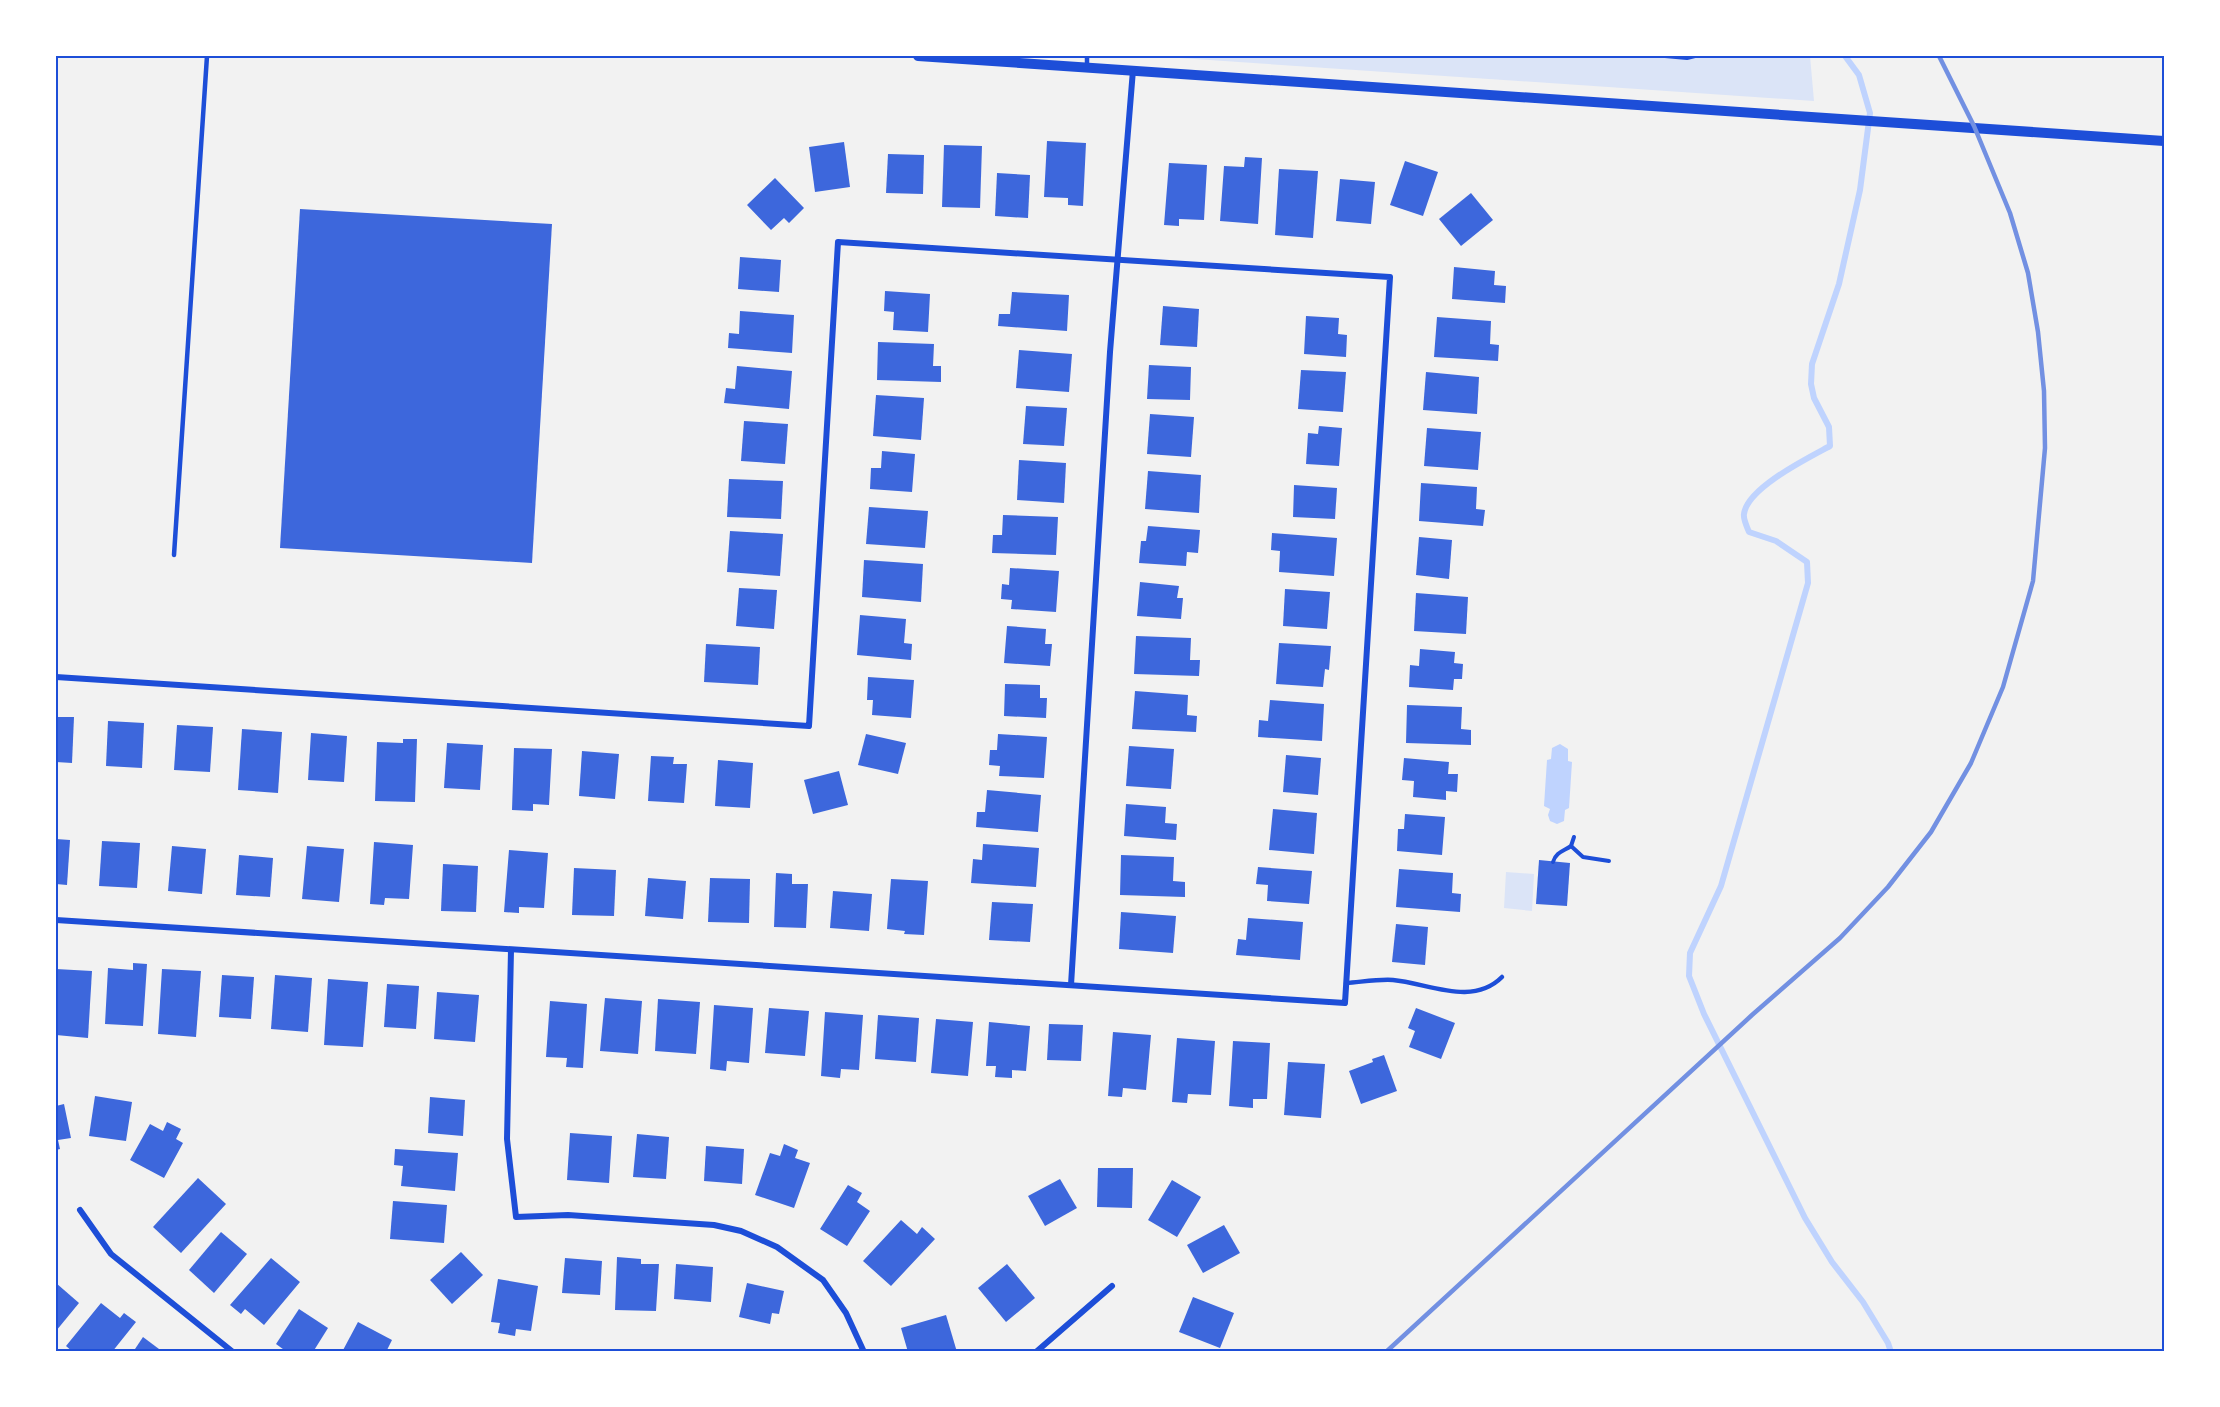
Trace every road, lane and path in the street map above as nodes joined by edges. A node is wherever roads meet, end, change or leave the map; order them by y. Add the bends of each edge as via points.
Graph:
1 (207, 56) edge
2 (918, 56) edge
3 (1665, 56) edge
4 (1695, 56) edge
5 (1087, 61) edge
6 (1133, 70) junction
7 (2164, 141) edge
8 (1118, 260) junction
9 (174, 555) dead end
10 (56, 677) edge
11 (1574, 837) dead end
12 (1571, 846) junction
13 (1609, 861) dead end
14 (1553, 862) dead end
15 (56, 920) edge
16 (511, 950) junction
17 (1502, 977) dead end
18 (1346, 983) junction
19 (1071, 986) junction
20 (80, 1210) dead end
21 (1112, 1286) dead end
22 (232, 1352) edge
23 (864, 1352) edge
24 (1036, 1352) edge

1 - 9 lane
2 - 5 street
3 - 4 path
5 - 6 street
6 - 7 street
6 - 8 street
8 - 10 street via 838,242 809,726
8 - 18 street via 1390,278
8 - 19 street
11 - 12 path
12 - 13 path via 1583,857
12 - 14 path
15 - 16 street
16 - 19 street
16 - 23 street via 507,1139 516,1217 568,1215 714,1225 741,1231 777,1247 823,1280 846,1313
17 - 18 lane via 1487,988 1470,991 1396,980
18 - 19 street via 1345,1002
20 - 22 street via 111,1254
21 - 24 street

